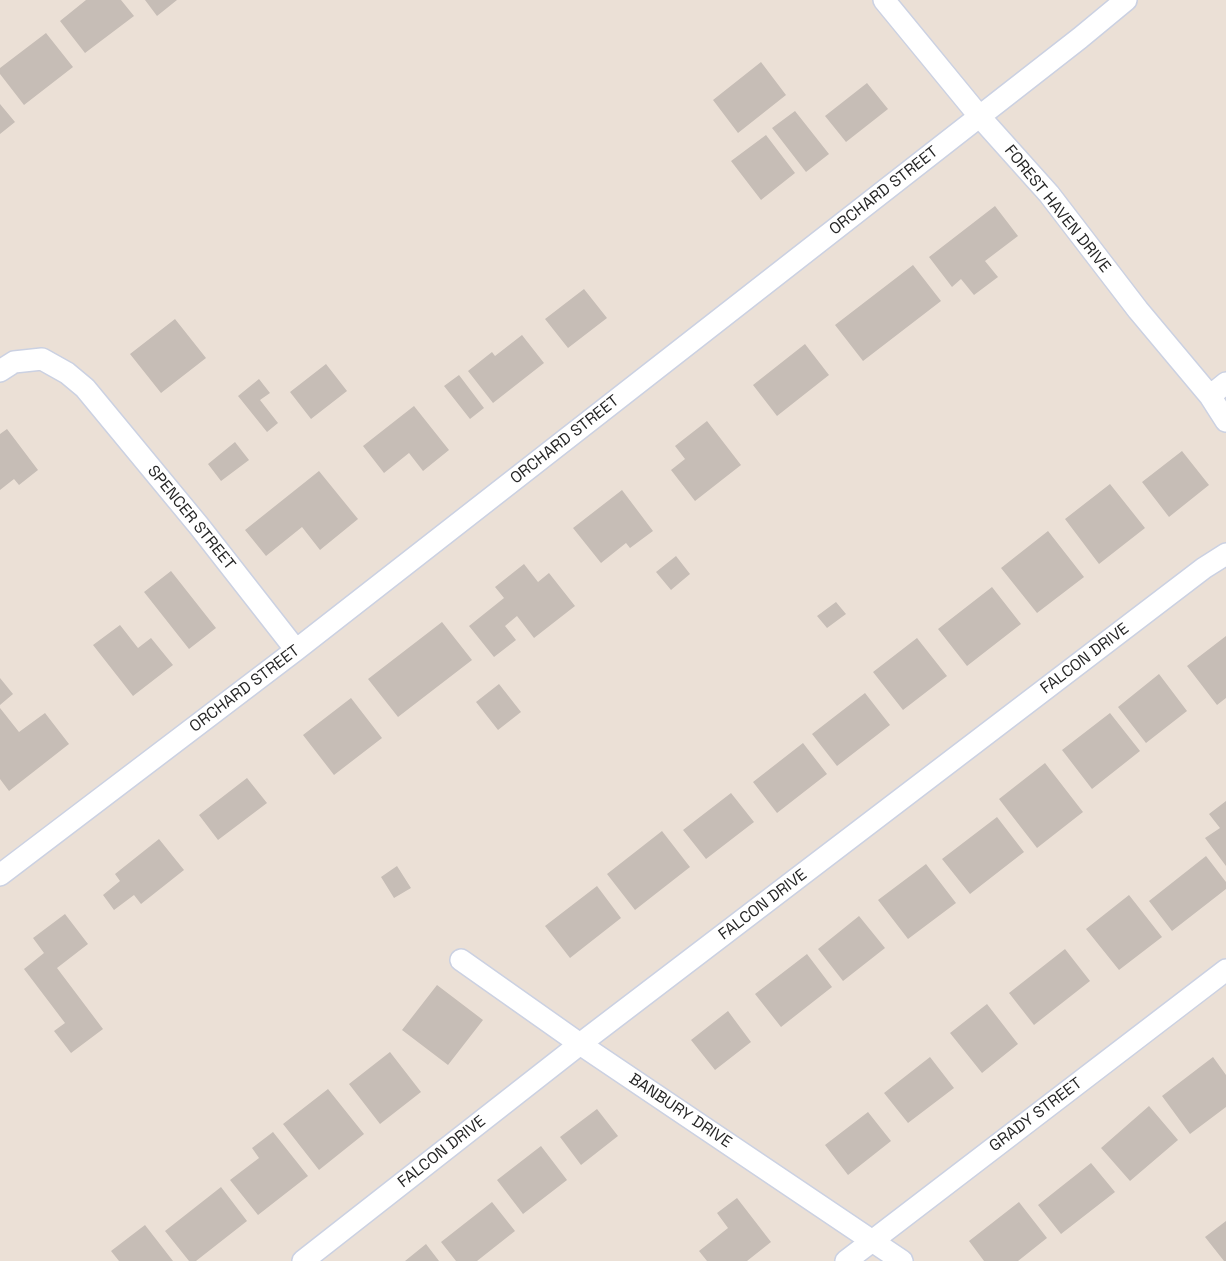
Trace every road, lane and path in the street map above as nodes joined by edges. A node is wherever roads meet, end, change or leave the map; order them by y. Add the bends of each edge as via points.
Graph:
1 (884, 0) edge
2 (1126, 0) edge
3 (980, 117) junction
4 (0, 371) edge
5 (1218, 390) edge
6 (1226, 421) edge
7 (1226, 554) edge
8 (296, 650) junction
9 (0, 875) edge
10 (460, 960) dead end
11 (1226, 970) edge
12 (580, 1044) junction
13 (871, 1241) junction
14 (303, 1261) edge
15 (846, 1261) edge
16 (902, 1261) edge

1 - 3 street, FOREST HAVEN DRIVE
2 - 3 street, ORCHARD STREET
3 - 5 street, FOREST HAVEN DRIVE via 1049,194 1138,310
3 - 8 street, ORCHARD STREET
4 - 8 street, SPENCER STREET via 14,362 42,359 85,388
5 - 6 street, FOREST HAVEN DRIVE
7 - 12 street, FALCON DRIVE
8 - 9 street, ORCHARD STREET
10 - 12 street, BANBURY DRIVE
11 - 13 street, GRADY STREET
12 - 13 street, BANBURY DRIVE
12 - 14 street, FALCON DRIVE
13 - 15 street, GRADY STREET
13 - 16 street, BANBURY DRIVE

